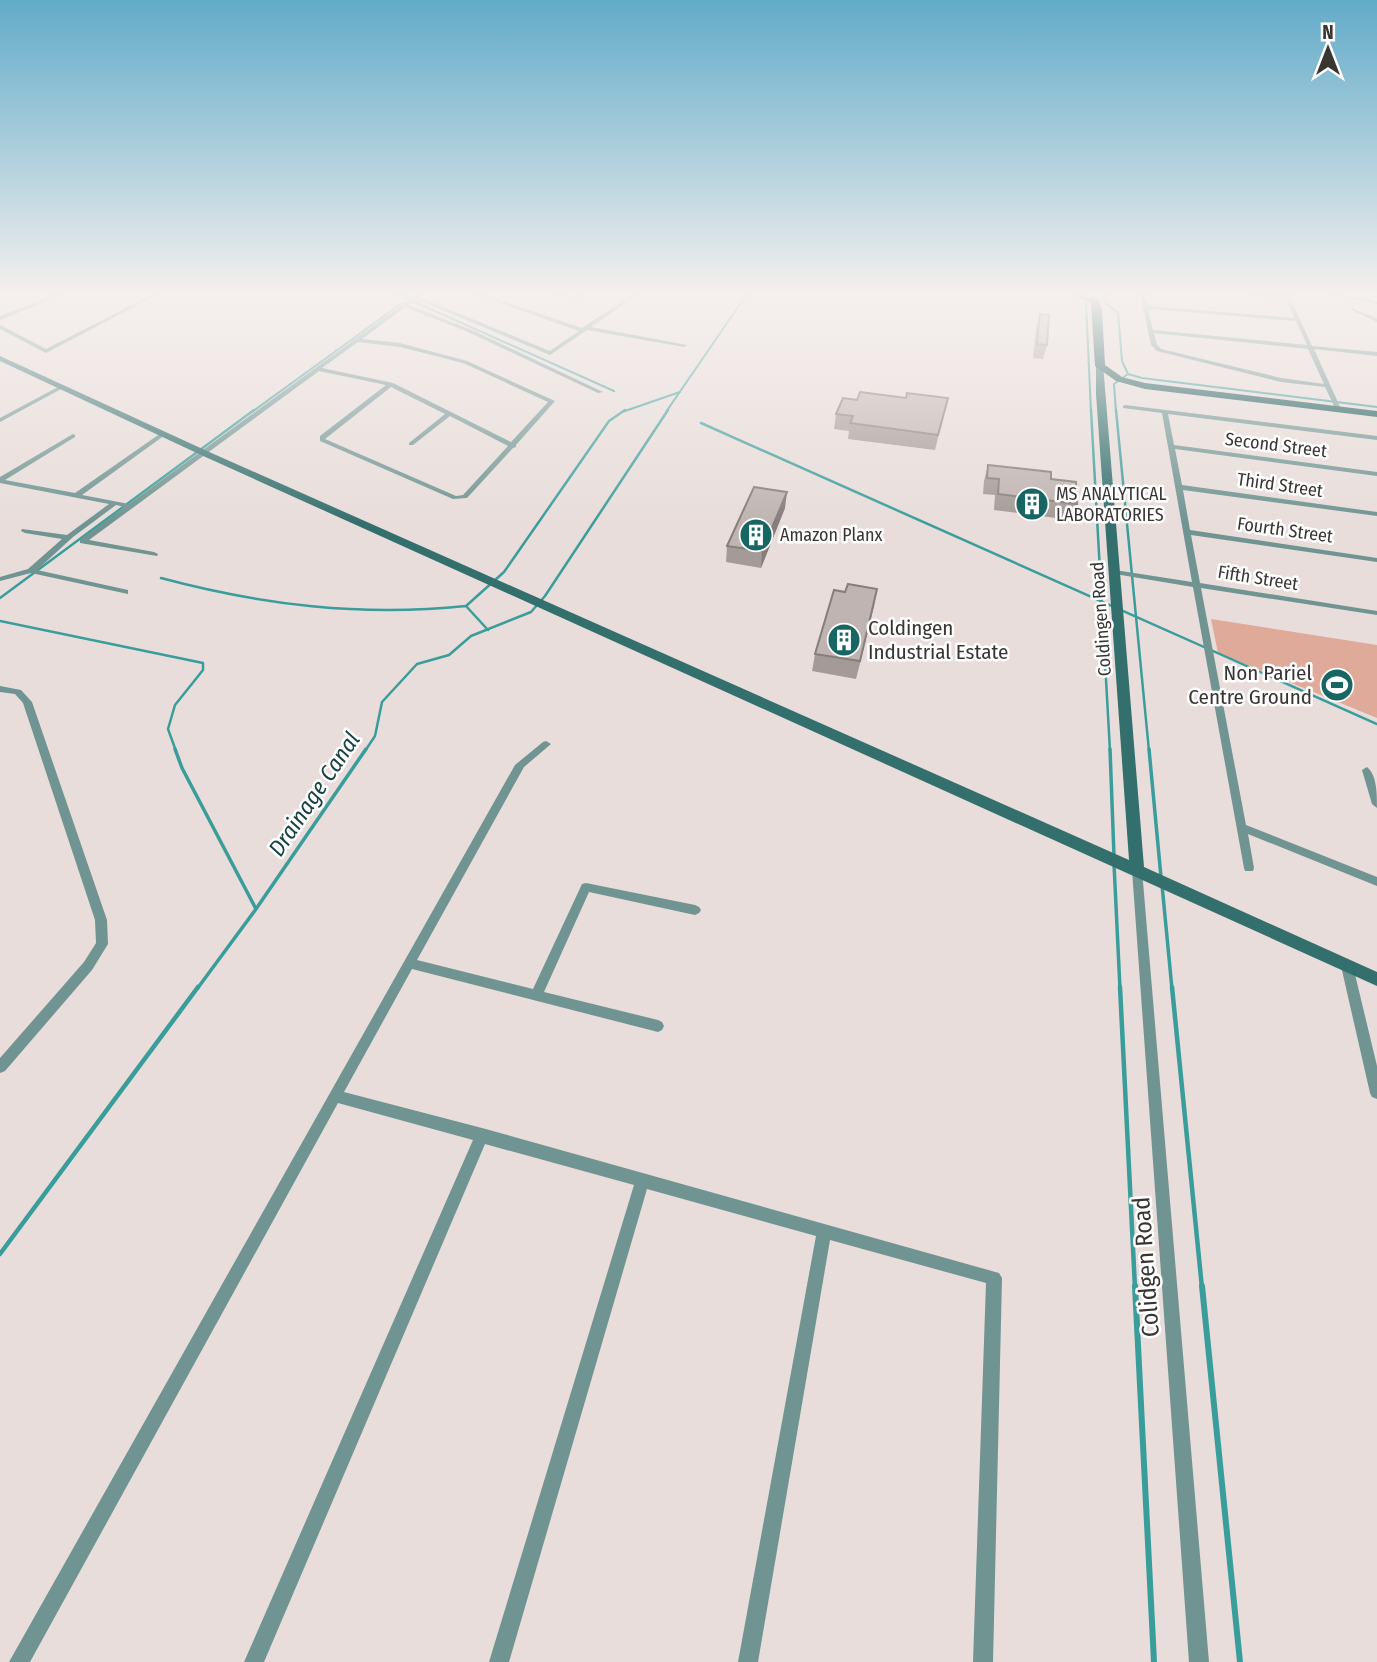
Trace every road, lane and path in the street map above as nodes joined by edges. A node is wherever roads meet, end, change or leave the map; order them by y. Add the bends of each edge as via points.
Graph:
1 (21, 369) edge
2 (318, 369) joint
3 (480, 369) edge
4 (550, 369) edge
5 (1100, 369) edge
6 (1104, 369) edge
7 (1233, 369) edge
8 (1321, 369) edge
9 (1125, 381) junction
10 (1100, 382) junction
11 (391, 384) junction
12 (1329, 386) junction
13 (60, 388) junction
14 (600, 392) dead end
15 (1125, 407) dead end
16 (1338, 409) junction
17 (1165, 412) junction
18 (449, 414) junction
19 (1377, 414) edge
20 (0, 420) edge
21 (163, 434) junction
22 (73, 436) dead end
23 (1377, 438) edge
24 (411, 444) dead end
25 (514, 446) junction
26 (1171, 447) junction
27 (204, 453) junction
28 (1377, 474) edge
29 (0, 481) edge
30 (1179, 487) junction
31 (77, 495) junction
32 (116, 502) junction
33 (131, 506) junction
34 (1377, 514) edge
35 (25, 531) dead end
36 (1188, 532) junction
37 (67, 538) junction
38 (83, 541) junction
39 (154, 554) dead end
40 (1377, 560) edge
41 (31, 571) junction
42 (1124, 574) junction
43 (0, 579) edge
44 (1198, 585) junction
45 (125, 592) dead end
46 (1377, 613) edge
47 (0, 690) edge
48 (546, 744) dead end
49 (1367, 771) dead end
50 (1377, 804) edge
51 (1243, 828) junction
52 (1249, 868) dead end
53 (1137, 870) junction
54 (1377, 882) edge
55 (695, 910) dead end
56 (409, 963) junction
57 (1347, 966) junction
58 (1377, 979) edge
59 (536, 996) junction
60 (658, 1026) dead end
61 (0, 1067) edge
62 (1377, 1093) edge
63 (337, 1096) junction
64 (482, 1135) junction
65 (642, 1182) junction
66 (824, 1233) junction
67 (19, 1662) edge
68 (254, 1662) edge
69 (499, 1662) edge
70 (748, 1662) edge
71 (983, 1662) edge
72 (1199, 1662) edge

1 - 13 main road
2 - 11 street
2 - 27 street
3 - 25 street via 552,400
4 - 14 street
5 - 10 main road, Coldingen Road
6 - 9 main road
7 - 12 street
8 - 12 street
9 - 10 main road
9 - 16 main road
10 - 42 main road, Coldingen Road
11 - 18 street
11 - 25 street via 322,440 460,499
12 - 16 street
13 - 20 street
13 - 21 main road
15 - 17 street
16 - 19 main road
17 - 23 street
17 - 26 street
18 - 24 street
18 - 25 street
21 - 27 main road
21 - 31 street
22 - 29 street
26 - 28 street, Second Street
26 - 30 street
27 - 33 street
27 - 53 main road
29 - 31 street
30 - 34 street, Third Street
30 - 36 street
31 - 32 street
32 - 33 street
32 - 37 street
33 - 38 street
35 - 37 street
36 - 40 street, Fourth Street
36 - 44 street
37 - 38 street
37 - 41 street
38 - 39 street
41 - 43 street
41 - 45 street
42 - 44 street, Fifth Street
42 - 53 main road, Coldingen Road
44 - 46 street, Fifth Street
44 - 51 street
47 - 61 street via 18,692 27,702 100,920 102,944
48 - 56 street via 520,765
49 - 50 street
51 - 52 street
51 - 54 street
53 - 57 main road
53 - 72 street, Colidgen Road
55 - 59 street via 586,887
56 - 59 street
56 - 63 street
57 - 58 main road
57 - 62 street
59 - 60 street
63 - 64 street
63 - 67 street
64 - 65 street
64 - 68 street
65 - 66 street
65 - 69 street
66 - 70 street
66 - 71 street via 994,1278

